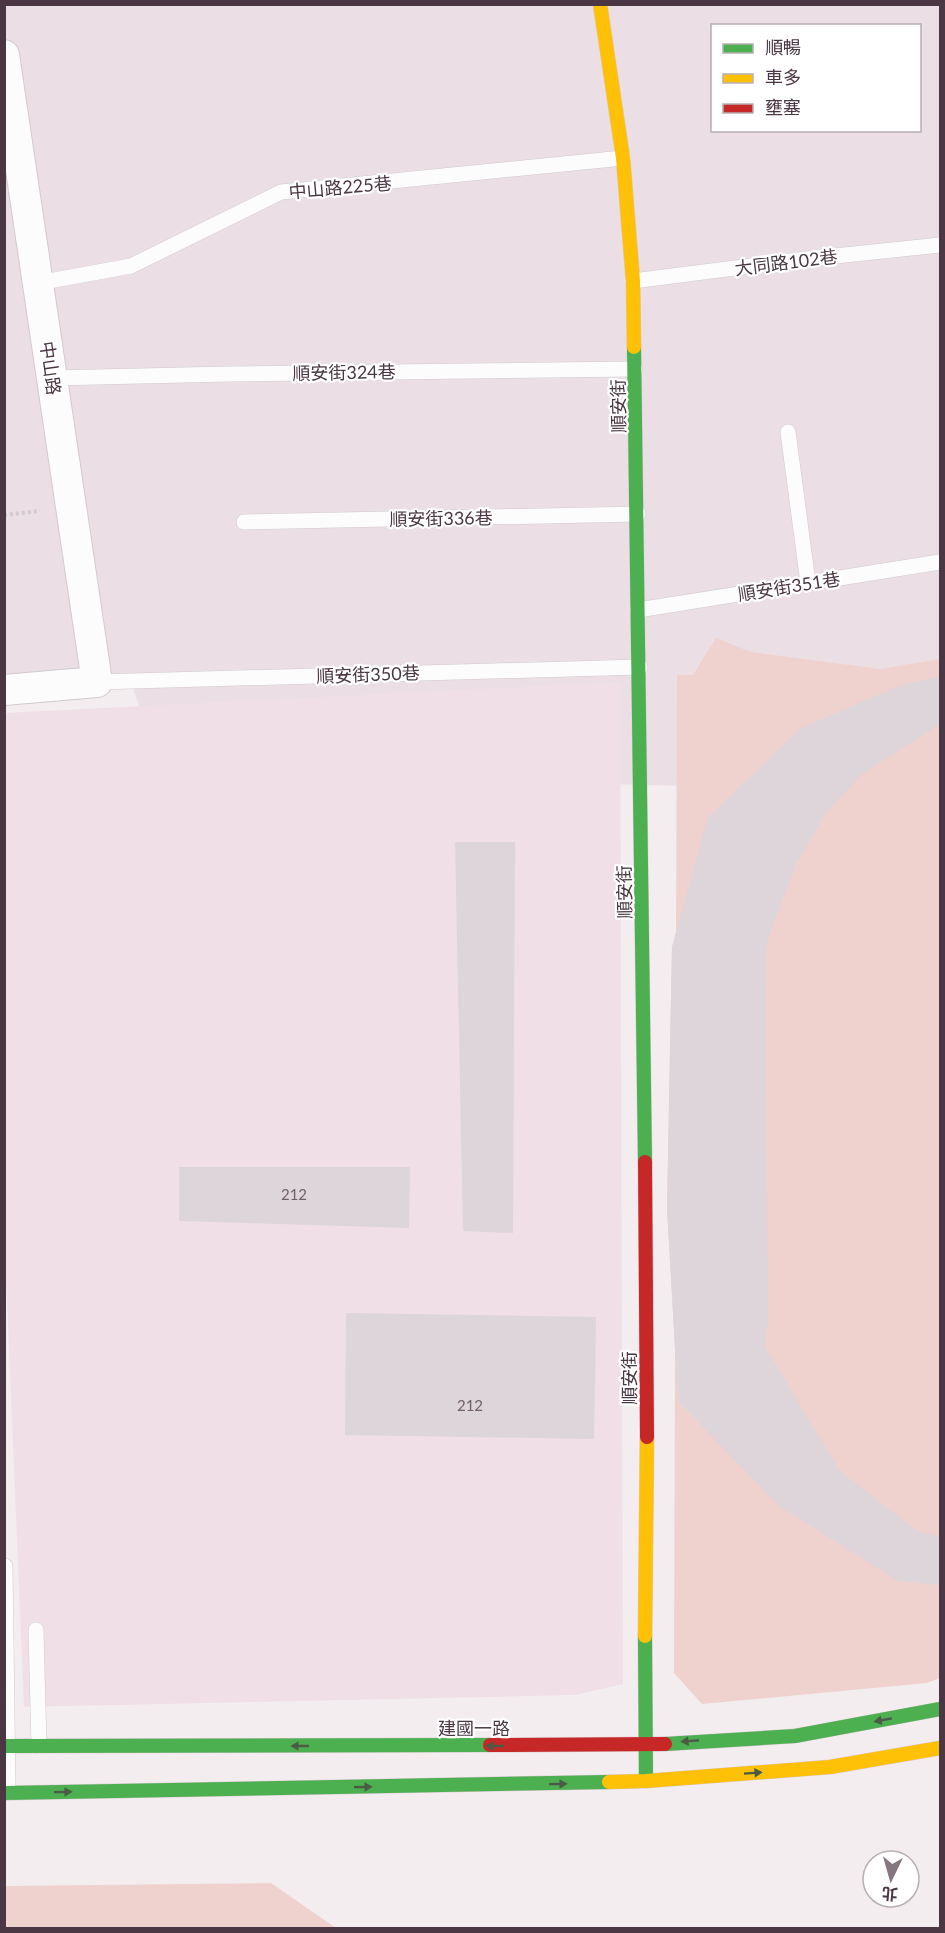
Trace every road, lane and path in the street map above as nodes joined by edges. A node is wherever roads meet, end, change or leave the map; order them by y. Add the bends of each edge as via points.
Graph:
1 (600, 4) edge
2 (4, 55) edge
3 (623, 158) junction
4 (940, 245) edge
5 (633, 281) junction
6 (38, 284) junction
7 (635, 369) junction
8 (52, 378) junction
9 (788, 432) dead end
10 (71, 507) junction
11 (638, 514) junction
12 (4, 515) edge
13 (244, 522) dead end
14 (940, 562) edge
15 (808, 583) junction
16 (638, 610) junction
17 (640, 667) junction
18 (97, 682) junction
19 (4, 690) edge
20 (5, 1566) edge
21 (36, 1630) dead end
22 (940, 1709) edge
23 (644, 1745) junction
24 (5, 1746) edge
25 (39, 1746) junction
26 (940, 1748) edge
27 (646, 1781) junction
28 (6, 1793) edge

1 - 3 street, 順安街
2 - 6 street, 中山路
3 - 5 street, 順安街
3 - 6 lane, 中山路225巷 via 281,192 132,266
4 - 5 lane, 大同路102巷
5 - 7 street, 順安街
6 - 8 street, 中山路
7 - 8 lane, 順安街324巷
7 - 11 street, 順安街
8 - 10 street, 中山路
9 - 15 lane
10 - 12 path
10 - 18 street, 中山路
11 - 13 lane, 順安街336巷
11 - 16 street, 順安街
14 - 15 lane, 順安街351巷
15 - 16 lane, 順安街351巷
16 - 17 street, 順安街
17 - 18 lane, 順安街350巷
17 - 23 street, 順安街 via 648,1392
18 - 19 street
20 - 24 lane
21 - 25 lane
22 -> 23 street, 建國一路 via 795,1736
23 -> 25 street, 建國一路
23 - 27 street, 順安街
24 - 25 street, 建國一路
24 - 28 lane
27 -> 26 street via 830,1767
28 -> 27 street

